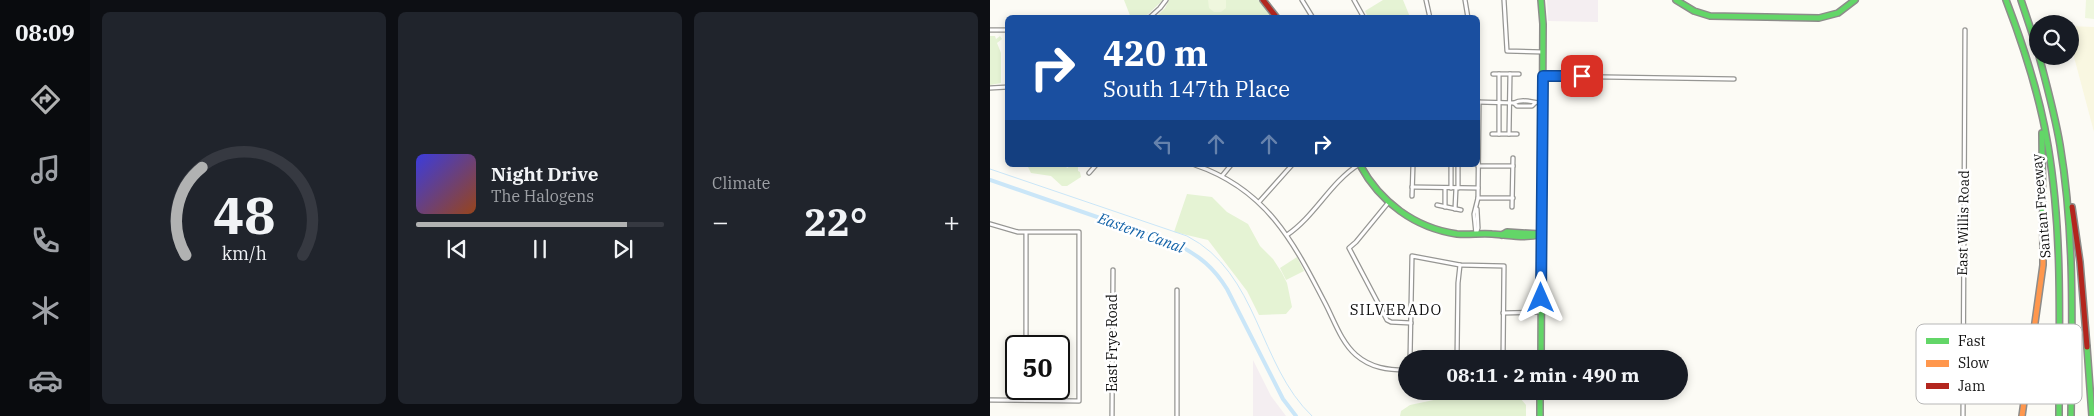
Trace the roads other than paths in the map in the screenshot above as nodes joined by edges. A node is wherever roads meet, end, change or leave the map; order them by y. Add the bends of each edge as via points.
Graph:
1 (1166, 0) edge
2 (1263, 0) edge
3 (1302, 0) edge
4 (1354, 0) edge
5 (1426, 0) edge
6 (1465, 0) edge
7 (1504, 0) edge
8 (1541, 0) edge
9 (1676, 0) edge
10 (1855, 0) edge
11 (2006, 0) edge
12 (2021, 0) edge
13 (1152, 15) edge
14 (1275, 15) edge
15 (1311, 15) edge
16 (1362, 15) edge
17 (1429, 15) edge
18 (1468, 15) edge
19 (2029, 24) edge
20 (990, 30) edge
21 (1005, 30) edge
22 (1965, 30) dead end
23 (1543, 52) junction
24 (2042, 65) edge
25 (1493, 74) dead end
26 (1500, 74) junction
27 (1510, 74) junction
28 (1519, 74) dead end
29 (1543, 76) junction
30 (1734, 79) dead end
31 (1005, 87) edge
32 (990, 88) edge
33 (1480, 102) edge
34 (1499, 103) junction
35 (1512, 103) junction
36 (1542, 103) junction
37 (2040, 111) junction
38 (1492, 134) dead end
39 (1499, 134) junction
40 (1510, 134) junction
41 (1517, 134) dead end
42 (1513, 158) dead end
43 (2063, 160) junction
44 (1480, 166) edge
45 (1513, 166) junction
46 (1094, 167) edge
47 (1202, 167) edge
48 (1229, 167) edge
49 (1290, 167) edge
50 (1356, 167) edge
51 (1360, 167) edge
52 (1413, 167) edge
53 (1451, 167) edge
54 (1458, 167) edge
55 (1478, 167) edge
56 (1089, 173) dead end
57 (1222, 176) junction
58 (1412, 187) junction
59 (1445, 188) junction
60 (1451, 188) junction
61 (1457, 188) junction
62 (1478, 188) junction
63 (1412, 196) dead end
64 (1478, 198) junction
65 (1513, 198) junction
66 (1259, 202) junction
67 (1388, 203) junction
68 (1437, 204) dead end
69 (1445, 207) junction
70 (1512, 207) dead end
71 (1455, 209) junction
72 (1461, 210) dead end
73 (990, 224) edge
74 (1026, 232) junction
75 (1287, 234) junction
76 (1476, 234) junction
77 (1542, 234) junction
78 (1460, 265) junction
79 (1113, 270) dead end
80 (1177, 290) dead end
81 (1503, 312) junction
82 (1541, 312) junction
83 (1411, 323) junction
84 (1963, 324) edge
85 (2036, 324) edge
86 (2058, 324) edge
87 (2071, 324) edge
88 (1026, 335) edge
89 (1410, 350) edge
90 (1457, 350) edge
91 (1503, 350) edge
92 (1541, 350) edge
93 (1398, 370) edge
94 (990, 400) edge
95 (1005, 400) edge
96 (1026, 400) edge
97 (1540, 400) edge
98 (1112, 416) edge
99 (1177, 416) edge
100 (1540, 416) edge
101 (2092, 416) edge

1 - 13 street
2 - 14 main road
3 - 15 street
4 - 16 street
5 - 17 street
6 - 18 street
7 - 23 street via 1507,51
8 - 23 main road
9 - 10 main road via 1710,16 1819,18 1842,11
11 - 37 main road, Santan Freeway
12 - 19 main road
20 - 21 street
22 - 84 street, East Willis Road
23 - 29 main road
24 - 43 main road, Santan Freeway
25 - 26 street
26 - 27 street
26 - 34 street
27 - 28 street
27 - 35 street
29 - 30 street
29 - 36 main road
31 - 32 street
33 - 34 street
34 - 35 street
34 - 39 street
35 - 36 street
35 - 40 street
36 - 77 main road
37 - 85 main road via 2044,253
37 - 86 main road, Santan Freeway via 2049,156 2057,235
38 - 39 street
39 - 40 street
40 - 41 street
42 - 45 street
43 - 87 main road, Santan Freeway via 2071,235
43 - 101 main road via 2080,262
44 - 45 street
45 - 65 street
46 - 56 street
47 - 57 street
48 - 57 street
49 - 66 street
50 - 75 street via 1341,178 1301,225
51 - 67 main road
52 - 58 street
53 - 60 street
54 - 61 street
55 - 62 street
57 - 66 street
58 - 59 street
58 - 63 street
59 - 60 street
59 - 69 street
60 - 61 street
61 - 62 street
61 - 71 street
62 - 64 street
64 - 65 street
64 - 76 street via 1474,214
65 - 70 street
66 - 75 street
67 - 76 main road via 1424,225 1446,232
67 - 83 street via 1349,248 1387,320
68 - 69 street
69 - 71 street
71 - 72 street
73 - 74 street
74 - 88 street
74 - 96 street via 1079,232 1079,401
75 - 93 street via 1352,351 1371,365
76 - 77 main road
77 - 82 main road
78 - 81 street via 1504,266
78 - 83 street via 1412,256
78 - 90 street
79 - 98 street, East Frye Road
80 - 99 street
81 - 82 street
81 - 91 street
82 - 92 main road
83 - 89 street
94 - 95 street
97 - 100 main road

